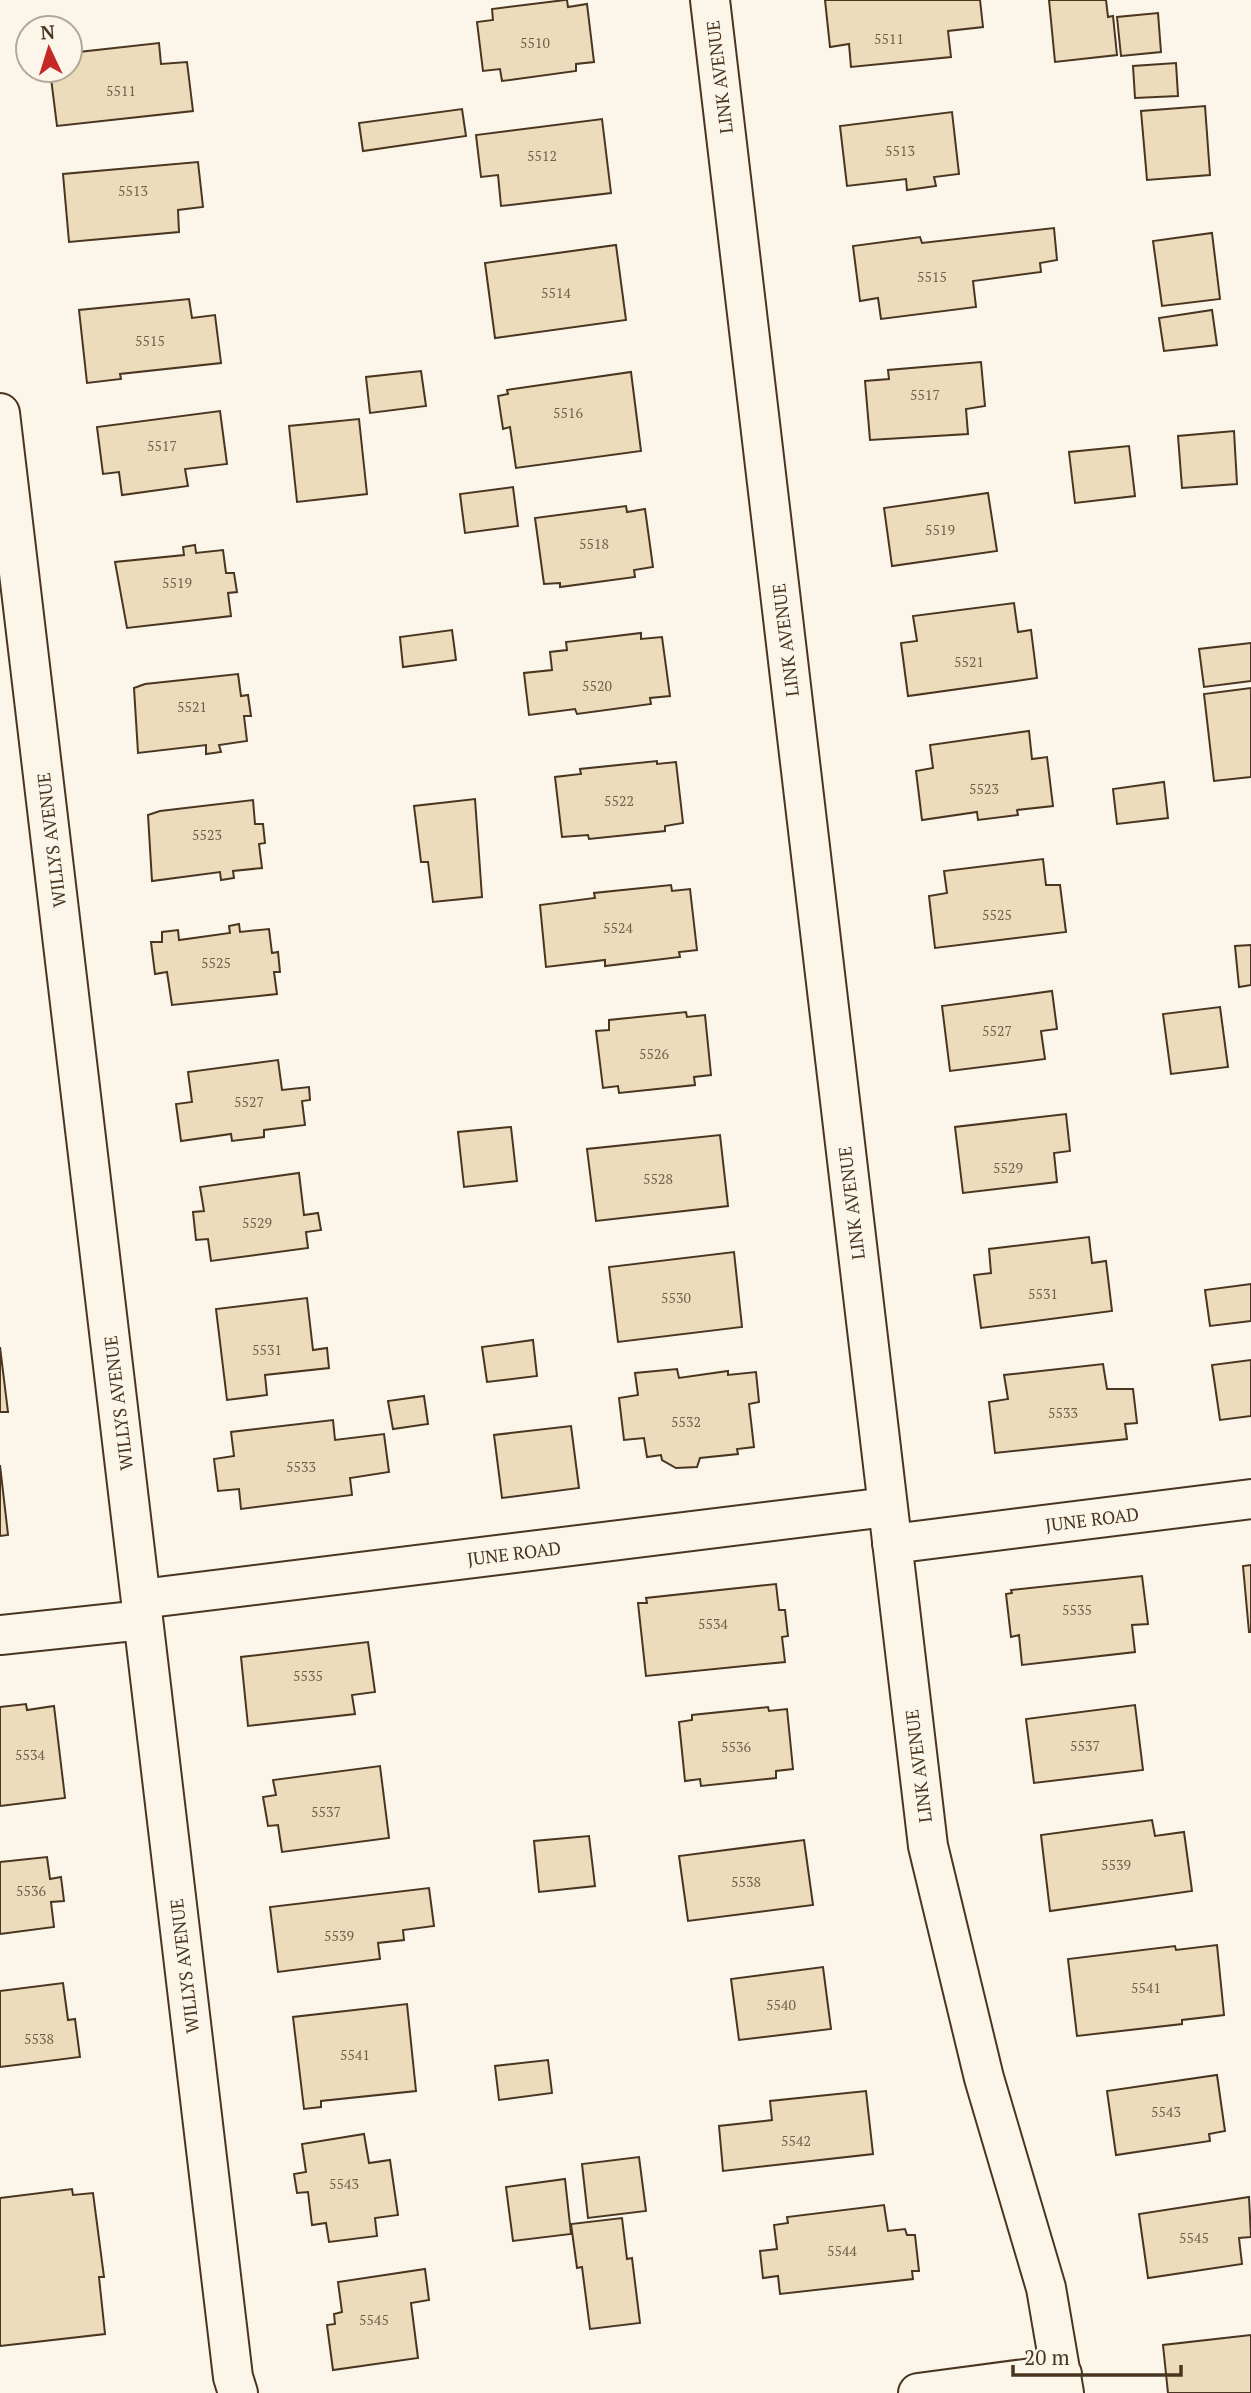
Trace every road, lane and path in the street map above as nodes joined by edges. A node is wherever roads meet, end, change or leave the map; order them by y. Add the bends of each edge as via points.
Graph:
1 (710, 0) edge
2 (0, 413) edge
3 (1251, 1499) edge
4 (887, 1507) junction
5 (892, 1544) junction
6 (142, 1609) junction
7 (0, 1635) edge
8 (1063, 2384) edge
9 (238, 2393) edge
10 (918, 2393) edge

1 - 4 street, LINK AVENUE
2 - 6 street, WILLYS AVENUE
3 - 5 street, JUNE ROAD
4 - 5 street, LINK AVENUE
4 - 6 street, JUNE ROAD
5 - 8 street, LINK AVENUE via 928,1846 984,2078 1046,2288
6 - 7 street, JUNE ROAD
6 - 9 street, WILLYS AVENUE
8 - 10 street

